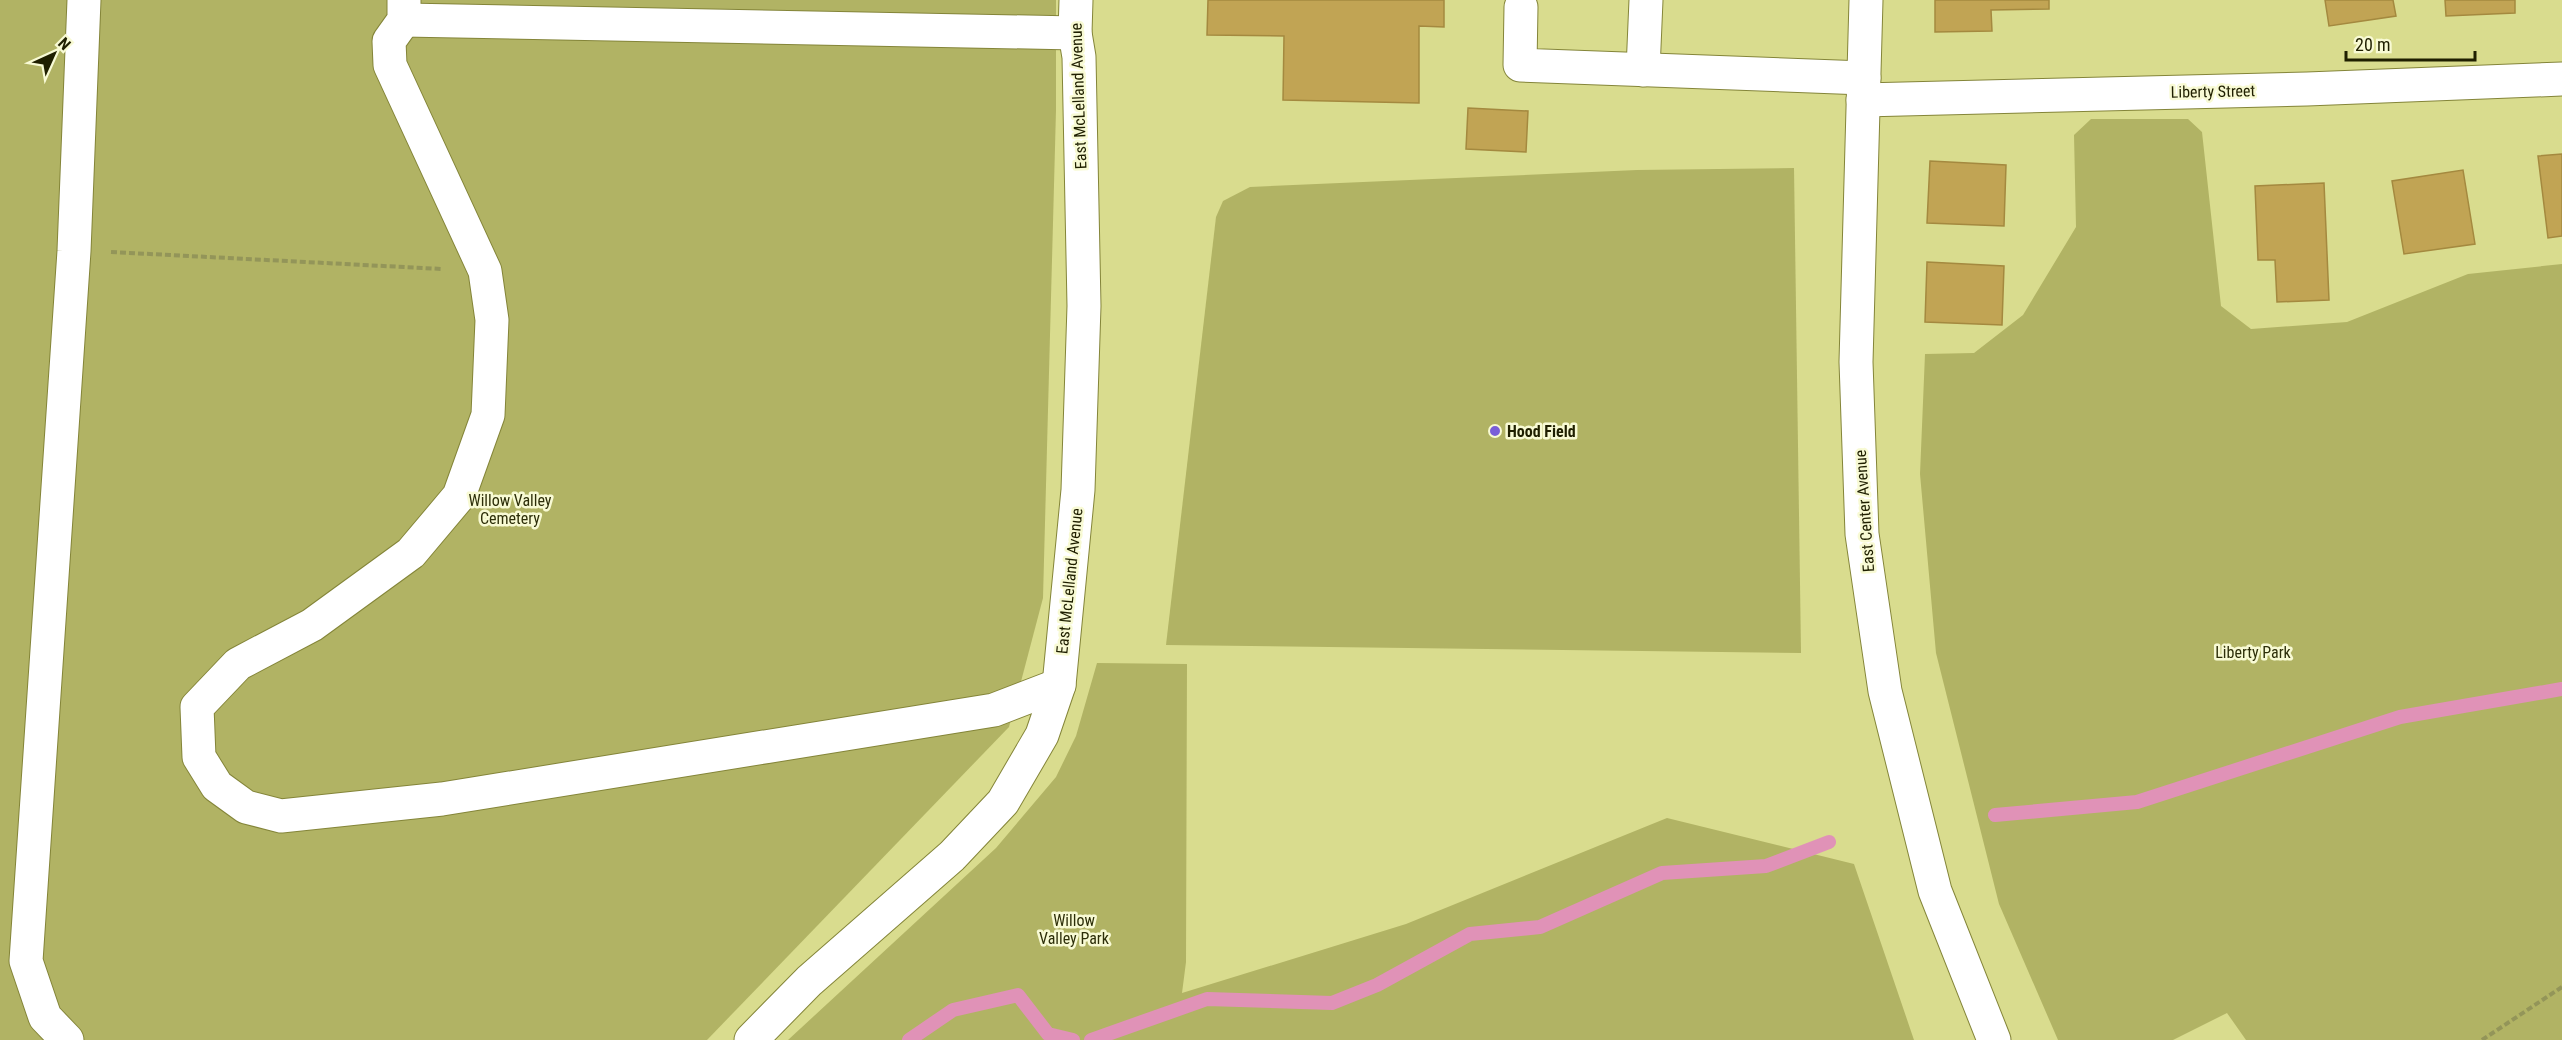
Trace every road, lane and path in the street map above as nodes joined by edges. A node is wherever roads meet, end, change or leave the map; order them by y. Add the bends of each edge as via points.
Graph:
1 (84, 0) edge
2 (1076, 0) edge
3 (1646, 0) edge
4 (1866, 0) edge
5 (1521, 8) dead end
6 (404, 10) edge
7 (1075, 33) junction
8 (1642, 70) junction
9 (2562, 79) edge
10 (1864, 89) junction
11 (75, 251) junction
12 (485, 271) junction
13 (1059, 685) junction
14 (2562, 987) edge
15 (67, 1040) edge
16 (750, 1040) edge
17 (1994, 1040) edge
18 (2482, 1040) edge

1 - 11 street
2 - 7 street, East McLelland Avenue
3 - 8 street
4 - 10 street, East Center Avenue
5 - 8 street, Liberty Street via 1520,65
6 - 7 street
6 - 12 street via 389,41 390,65
7 - 13 street, East McLelland Avenue via 1079,57 1084,306 1078,490
8 - 10 street, Liberty Street
9 - 10 street, Liberty Street via 2307,89
10 - 17 street, East Center Avenue via 1856,362 1862,534 1885,691 1932,880
11 - 12 path
11 - 15 street via 26,961 45,1017
12 - 13 street via 492,320 488,415 459,496 411,553 312,625 238,664 197,707 199,757 217,786 246,807 281,816 442,799 994,710
13 - 16 street, East McLelland Avenue via 1042,735 1003,802 952,856 809,981
14 - 18 path

